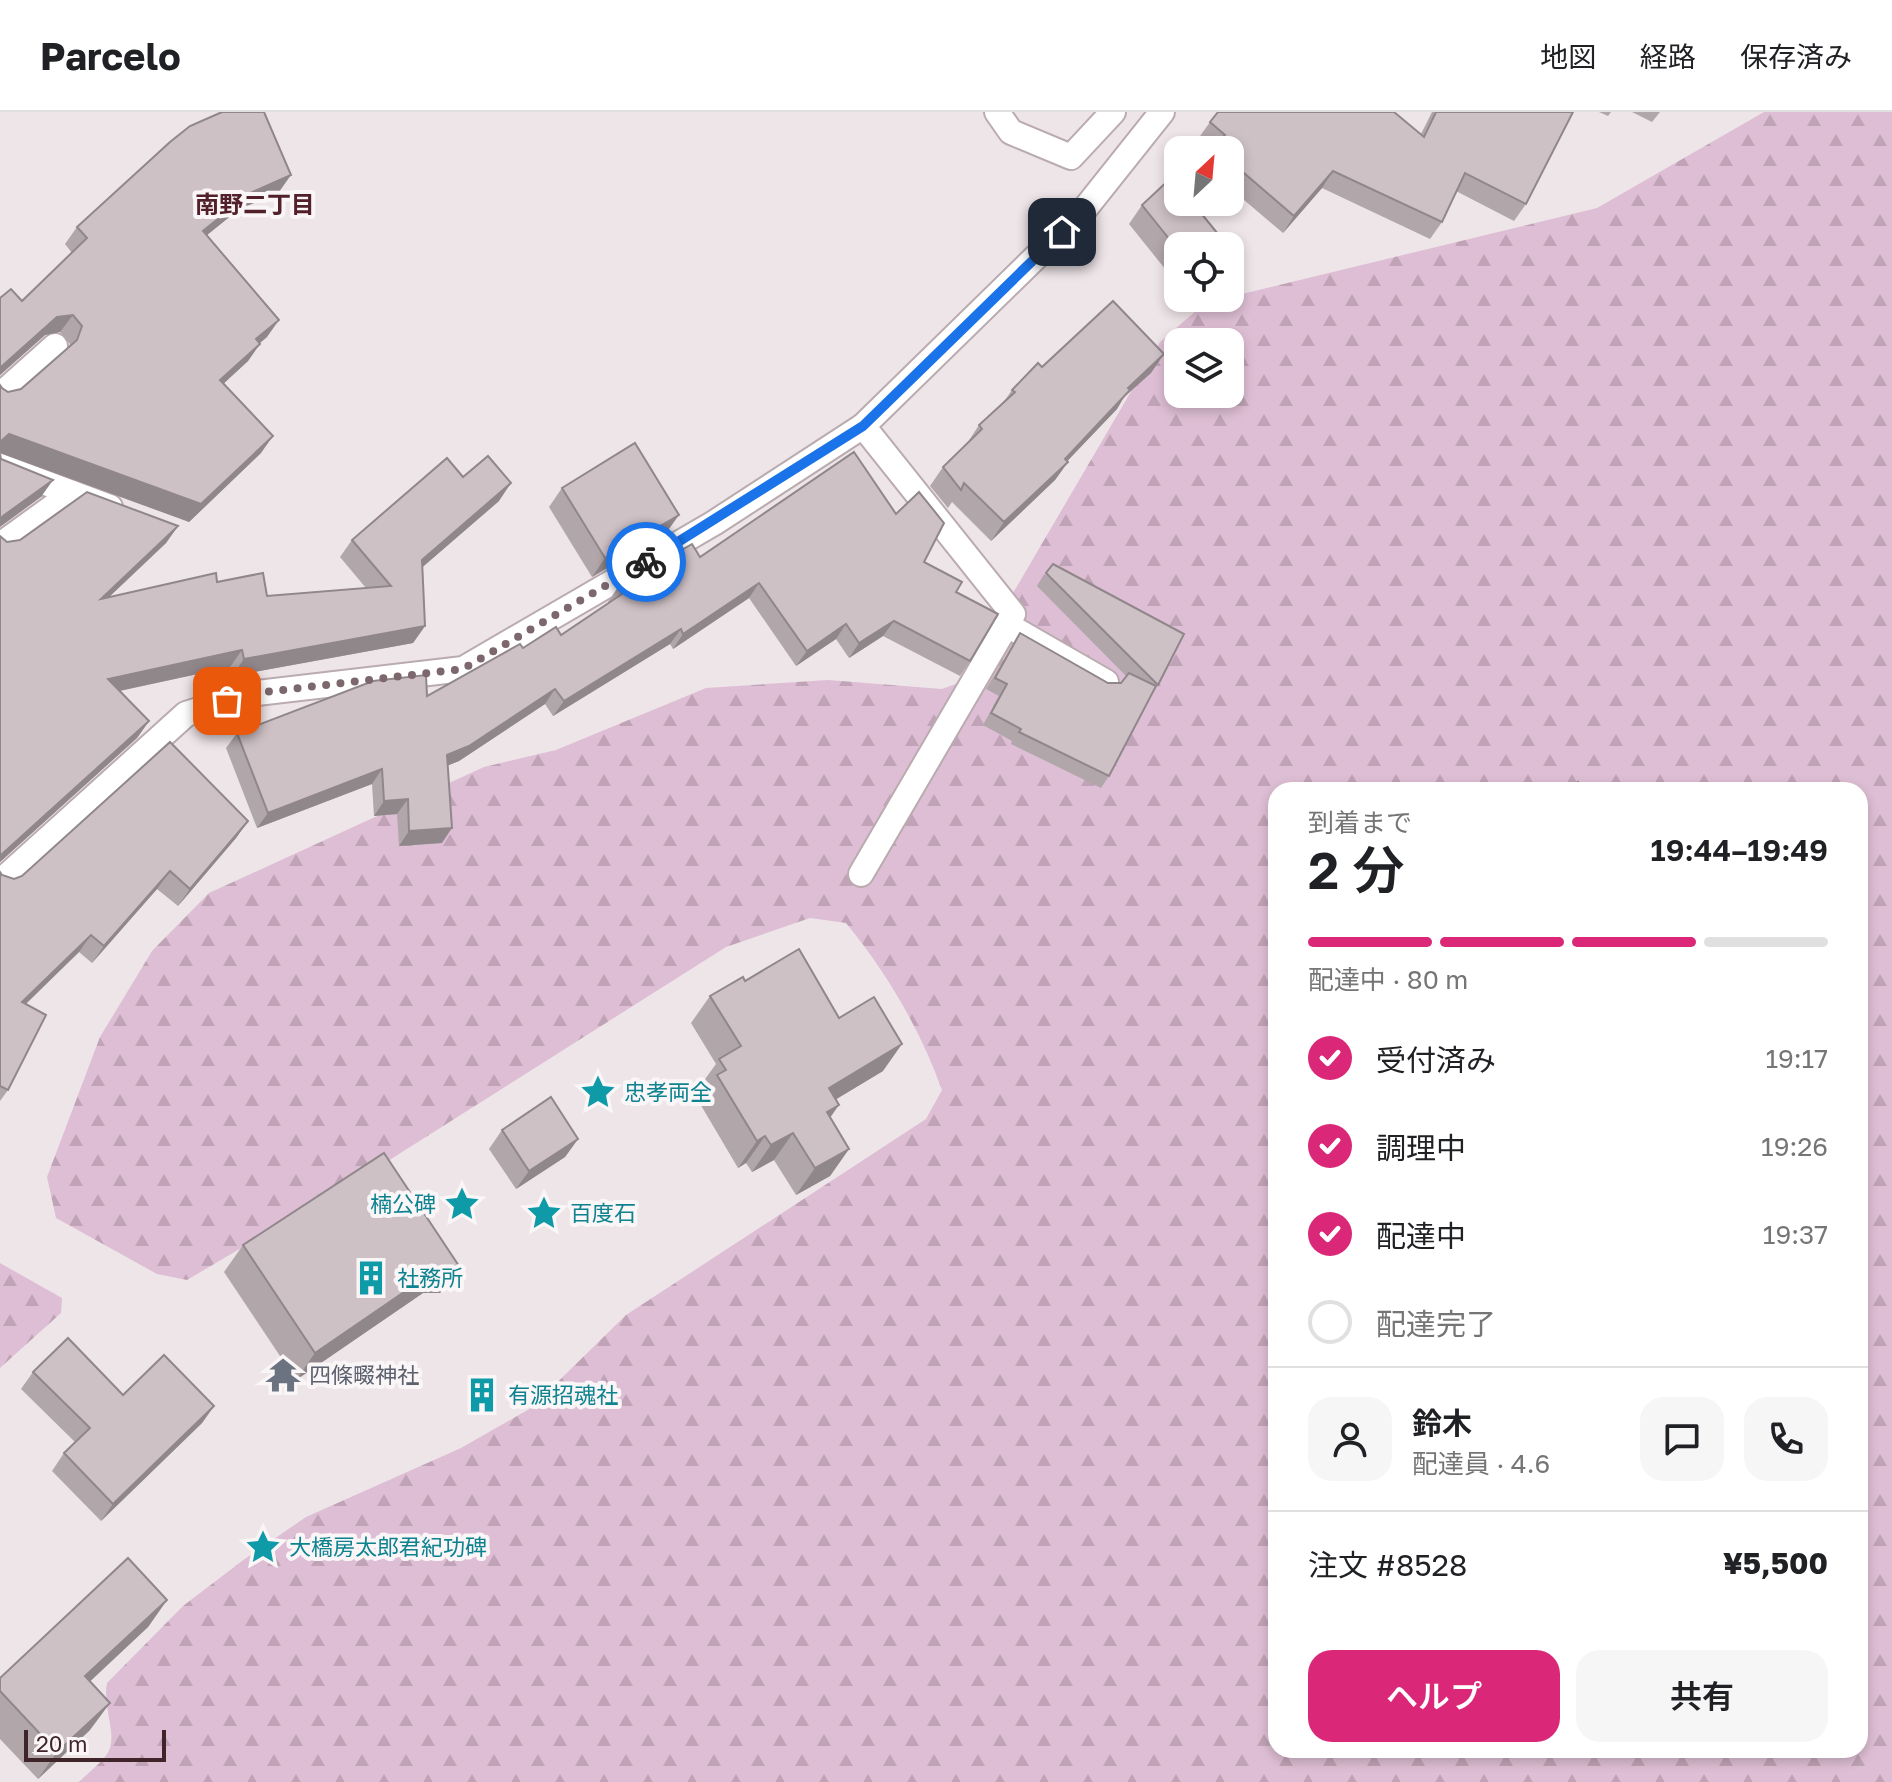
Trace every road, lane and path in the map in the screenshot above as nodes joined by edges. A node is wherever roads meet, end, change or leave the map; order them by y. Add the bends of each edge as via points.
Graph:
1 (997, 112) edge
2 (1113, 112) edge
3 (1162, 112) edge
4 (55, 346) dead end
5 (0, 395) edge
6 (863, 426) junction
7 (0, 466) edge
8 (72, 493) junction
9 (138, 517) edge
10 (0, 545) edge
11 (1009, 626) junction
12 (1106, 682) edge
13 (861, 874) dead end
14 (0, 882) edge

1 - 2 street via 1011,132 1071,157
3 - 6 street via 1084,210
4 - 5 street
6 - 11 street via 1013,614
6 - 14 street via 714,523 463,669 248,694 186,714
7 - 8 street
8 - 9 street
8 - 10 street
11 - 12 street
11 - 13 street

